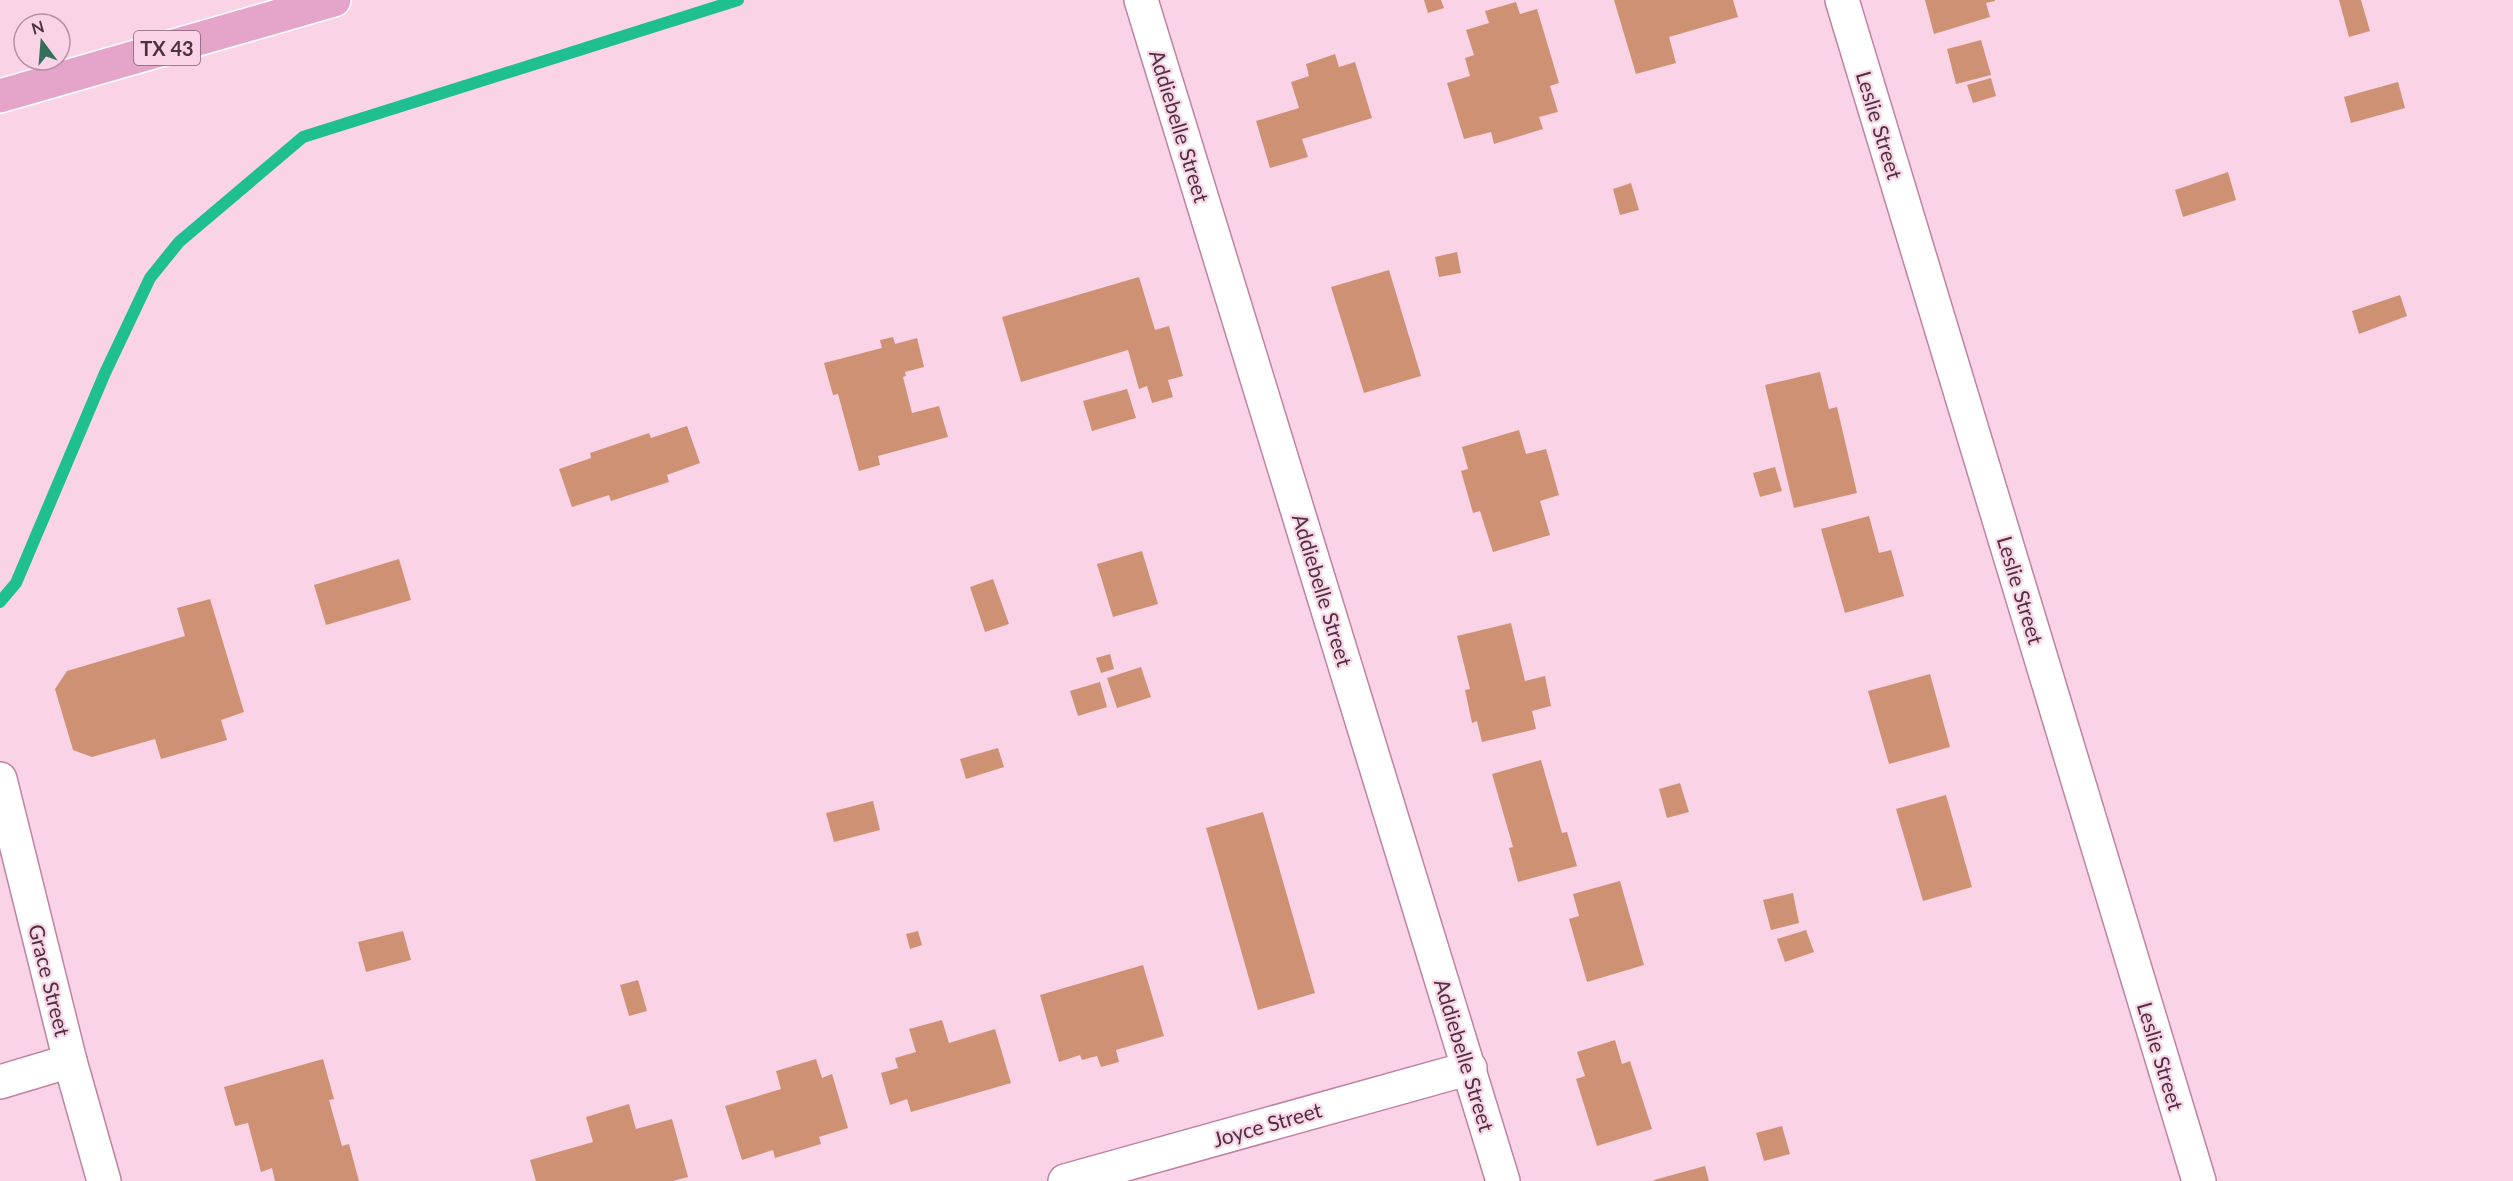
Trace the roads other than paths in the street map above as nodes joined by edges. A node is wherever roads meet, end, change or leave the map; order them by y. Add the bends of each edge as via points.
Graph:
1 (334, 0) edge
2 (1141, 0) edge
3 (1842, 0) edge
4 (0, 96) edge
5 (0, 778) edge
6 (70, 1061) junction
7 (1470, 1068) junction
8 (0, 1082) edge
9 (104, 1181) edge
10 (1065, 1181) edge
11 (1503, 1181) edge
12 (2199, 1181) edge

1 - 4 main road, TX 43
2 - 7 street, Addiebelle Street
3 - 12 street, Leslie Street
5 - 6 street, Grace Street
6 - 8 street
6 - 9 street, Grace Street
7 - 10 street, Joyce Street
7 - 11 street, Addiebelle Street

